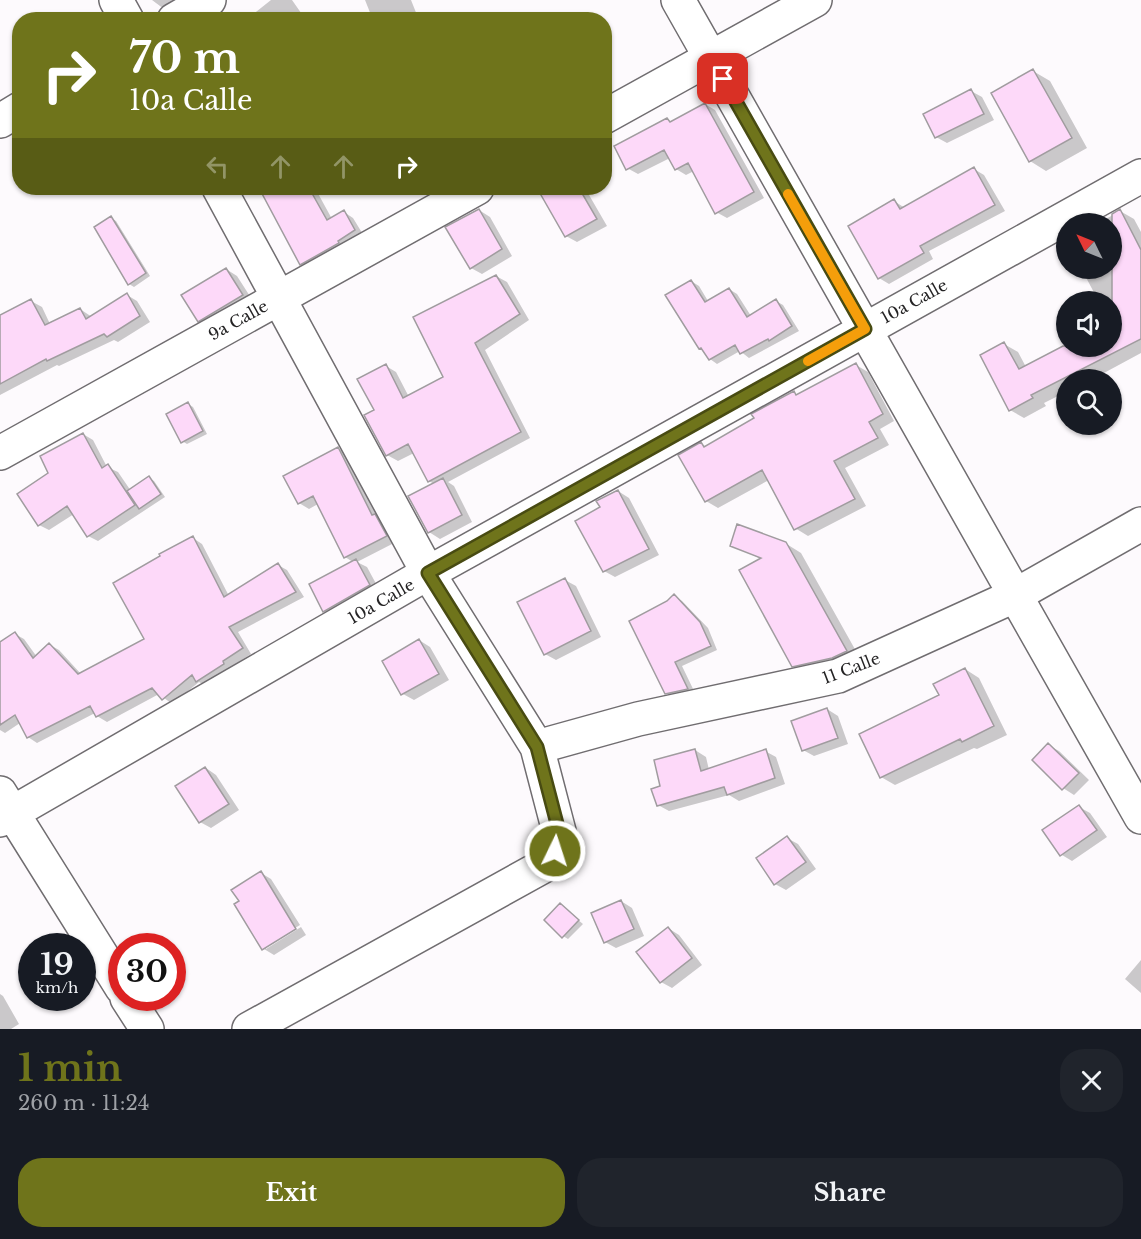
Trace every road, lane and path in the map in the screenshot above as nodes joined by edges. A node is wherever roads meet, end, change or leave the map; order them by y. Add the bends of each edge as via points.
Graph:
1 (209, 0) edge
2 (678, 0) edge
3 (815, 0) edge
4 (188, 12) edge
5 (711, 58) junction
6 (612, 113) edge
7 (1141, 176) edge
8 (223, 195) edge
9 (464, 195) edge
10 (280, 297) junction
11 (865, 329) junction
12 (0, 453) edge
13 (1141, 524) edge
14 (428, 573) junction
15 (1014, 596) junction
16 (537, 747) junction
17 (4, 809) edge
18 (1141, 817) edge
19 (108, 967) edge
20 (135, 1011) edge
21 (147, 1029) edge
22 (249, 1029) edge

1 - 4 street
2 - 5 street
3 - 5 street
5 - 6 street
5 - 11 street
7 - 11 street, 10a Calle
8 - 10 street
9 - 10 street, 9a Calle
10 - 12 street, 9a Calle
10 - 14 street
11 - 14 street, 10a Calle
11 - 15 street
13 - 15 street, 11 Calle
14 - 16 street
14 - 17 street, 10a Calle
15 - 16 street, 11 Calle via 838,676 638,719
15 - 18 street
16 - 22 street via 561,839 549,863
17 - 19 street
20 - 21 street

